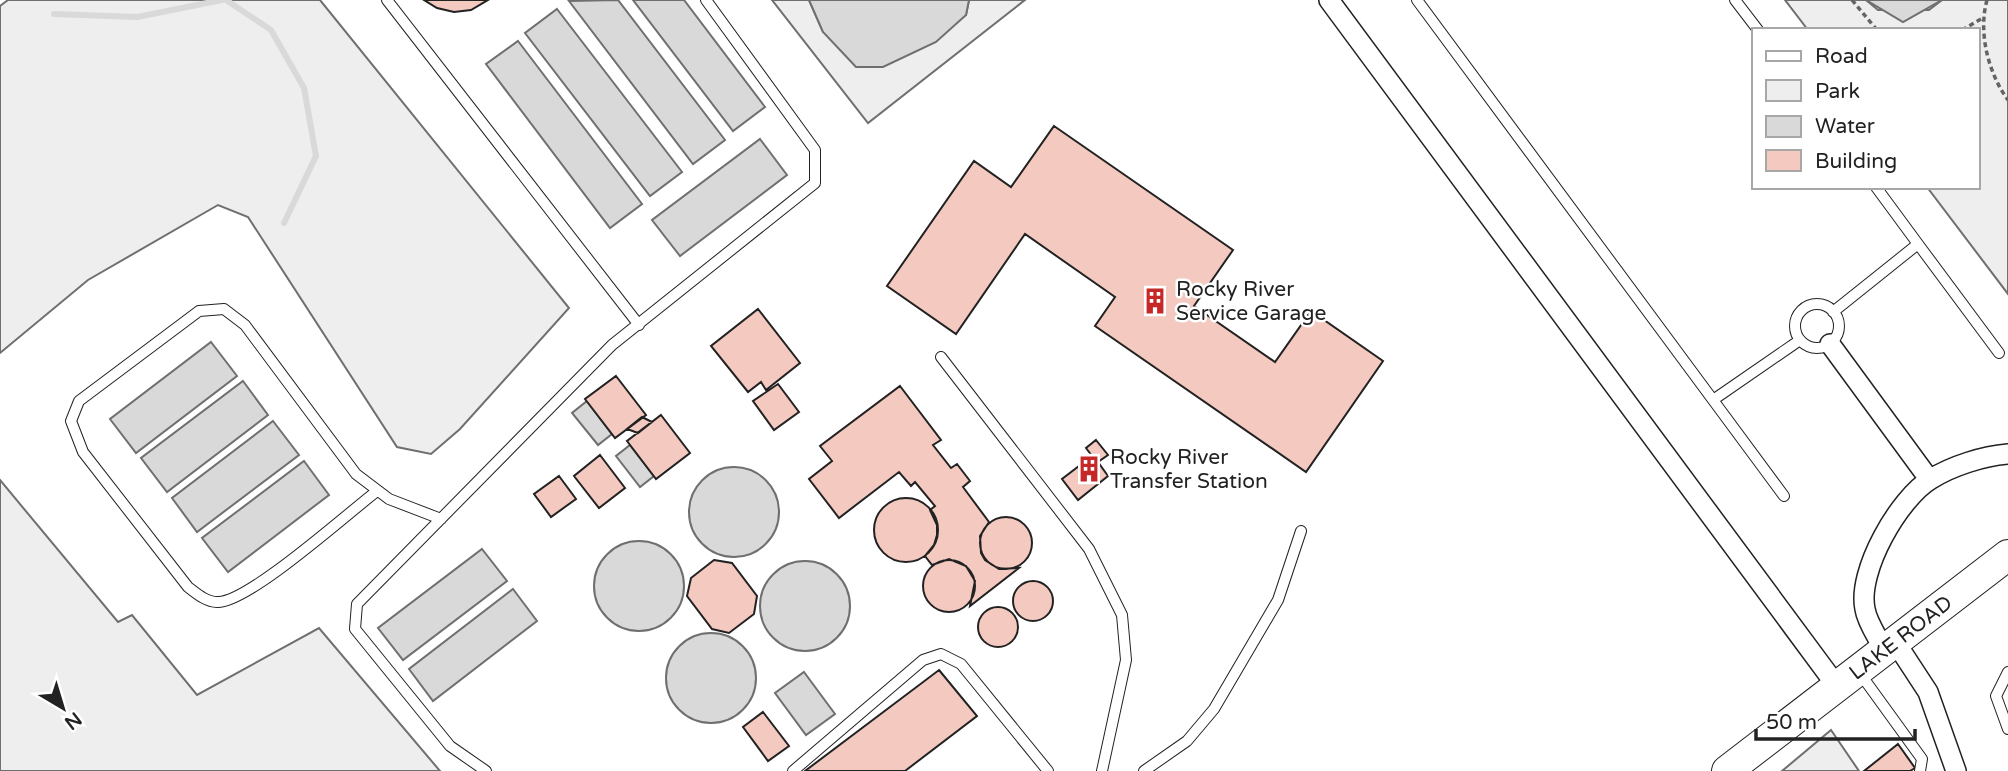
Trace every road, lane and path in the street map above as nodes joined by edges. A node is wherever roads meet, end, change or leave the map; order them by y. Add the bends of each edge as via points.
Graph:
1 (387, 0) edge
2 (706, 0) edge
3 (1329, 0) edge
4 (1418, 0) edge
5 (1735, 0) edge
6 (1852, 0) edge
7 (1987, 0) edge
8 (1982, 18) junction
9 (1756, 28) edge
10 (1875, 28) edge
11 (1965, 28) edge
12 (2008, 100) edge
13 (1877, 189) edge
14 (1918, 244) junction
15 (1833, 312) junction
16 (639, 325) junction
17 (1800, 340) junction
18 (1830, 344) junction
19 (1999, 353) dead end
20 (941, 357) dead end
21 (1713, 400) junction
22 (2008, 454) edge
23 (1929, 479) junction
24 (377, 491) junction
25 (1784, 496) dead end
26 (441, 519) junction
27 (1301, 531) dead end
28 (2006, 560) edge
29 (1889, 644) junction
30 (2008, 672) edge
31 (1846, 677) junction
32 (2008, 729) edge
33 (486, 771) edge
34 (793, 771) edge
35 (1048, 771) edge
36 (1102, 771) edge
37 (1144, 771) edge
38 (1727, 771) edge
39 (1920, 771) edge
40 (1956, 771) edge

1 - 16 lane
2 - 16 lane via 815,150 815,183
3 - 31 street
4 - 21 lane
5 - 9 lane
6 - 10 path
7 - 8 path
8 - 11 path
8 - 12 path via 1985,47
13 - 14 lane
14 - 15 lane
14 - 19 lane
15 - 17 lane via 1816,304 1802,310 1795,323
15 - 18 lane via 1839,327
16 - 26 lane via 612,345
17 - 18 lane via 1815,348
17 - 21 lane
18 - 23 street
20 - 36 lane via 1089,549 1122,615 1126,660
21 - 25 lane
22 - 23 street
23 - 29 street via 1883,536 1863,589 1865,611
24 - 24 lane via 356,474 245,325 224,309 199,311 79,401 71,421 83,452 188,587 209,601 219,603 246,593
24 - 26 lane
26 - 33 lane via 357,604 355,629 450,746
27 - 37 lane via 1278,600 1214,709 1186,741
28 - 29 main road, LAKE ROAD
29 - 31 main road, LAKE ROAD
29 - 40 street via 1928,692
30 - 32 lane via 1996,696
31 - 38 main road, LAKE ROAD
31 - 39 lane via 1922,759
34 - 35 lane via 923,660 941,654 961,664

